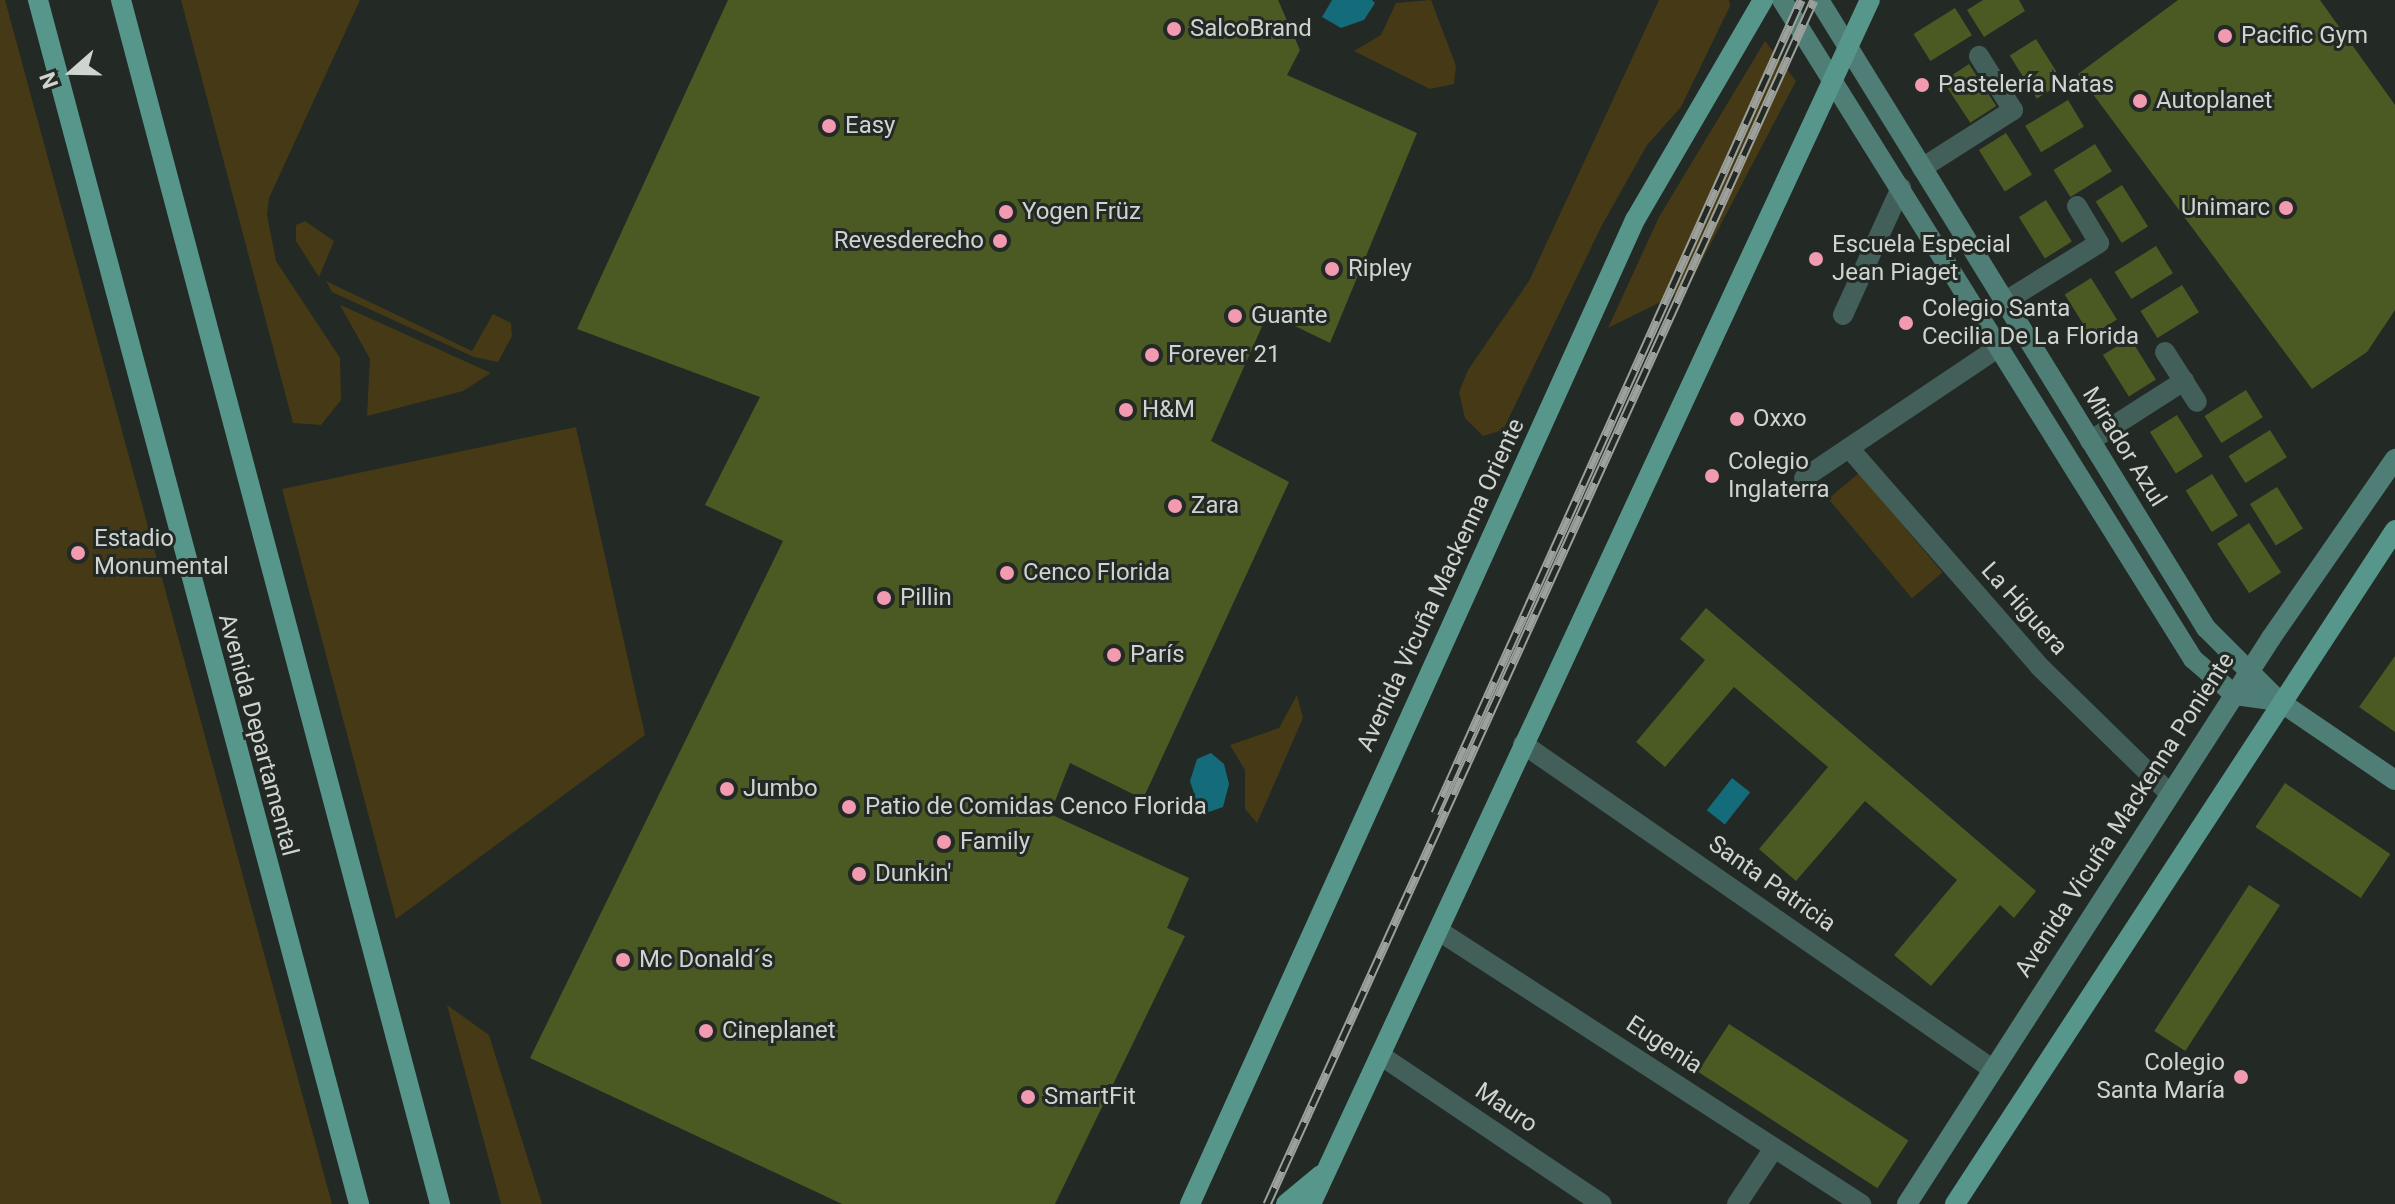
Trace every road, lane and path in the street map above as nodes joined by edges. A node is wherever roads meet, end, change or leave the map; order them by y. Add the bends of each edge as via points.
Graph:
1 (38, 0) edge
2 (121, 0) edge
3 (1763, 0) edge
4 (1782, 0) edge
5 (1819, 0) edge
6 (1870, 0) edge
7 (1847, 46) junction
8 (1979, 56) dead end
9 (1830, 77) junction
10 (1922, 168) junction
11 (1901, 188) junction
12 (2077, 206) dead end
13 (2004, 302) junction
14 (1843, 315) dead end
15 (1999, 347) junction
16 (2165, 352) dead end
17 (2184, 381) junction
18 (2197, 402) dead end
19 (2090, 441) junction
20 (1849, 448) junction
21 (2395, 459) edge
22 (1804, 478) dead end
23 (2395, 530) edge
24 (2248, 674) junction
25 (2235, 695) junction
26 (2279, 701) junction
27 (1523, 744) junction
28 (2395, 780) edge
29 (2170, 794) junction
30 (1439, 931) junction
31 (1380, 1055) junction
32 (1991, 1068) junction
33 (1774, 1148) junction
34 (1327, 1170) junction
35 (1959, 1202) edge
36 (359, 1204) edge
37 (440, 1204) edge
38 (1190, 1204) edge
39 (1286, 1204) edge
40 (1311, 1204) edge
41 (1602, 1204) edge
42 (1737, 1204) edge
43 (1861, 1204) edge
44 (1907, 1204) edge

1 - 36 main road, Avenida Departamental
2 - 37 main road
3 - 38 main road, Avenida Vicuña Mackenna Oriente via 1635,220
4 - 9 main road
5 - 7 main road, Mirador Azul
6 - 7 main road
7 - 9 main road
7 - 10 main road, Mirador Azul
8 - 10 street via 2013,110
9 - 11 main road
9 - 27 main road
10 - 13 main road, Mirador Azul
11 - 14 street
11 - 15 main road
12 - 13 street via 2099,243
13 - 19 main road, Mirador Azul
15 - 20 street
15 - 25 main road via 2185,648 2209,677
16 - 17 street
17 - 18 street
17 - 19 street
19 - 24 main road, Mirador Azul via 2206,628
20 - 22 street
20 - 29 street, La Higuera via 2039,666
21 - 24 main road, Avenida Vicuña Mackenna Poniente
23 - 26 main road
24 - 25 main road, Avenida Vicuña Mackenna Poniente
24 - 26 main road, Mirador Azul
25 - 26 main road, Mirador Azul
25 - 29 main road, Avenida Vicuña Mackenna Poniente
26 - 28 main road, Mirador Azul
26 - 35 main road
27 - 30 main road
27 - 32 street, Santa Patricia
29 - 32 main road, Avenida Vicuña Mackenna Poniente
30 - 31 main road
30 - 33 street, Eugenia
31 - 34 main road
31 - 41 street, Mauro
32 - 44 main road, Avenida Vicuña Mackenna Poniente
33 - 42 street
33 - 43 street, Eugenia
34 - 39 main road
34 - 40 main road

